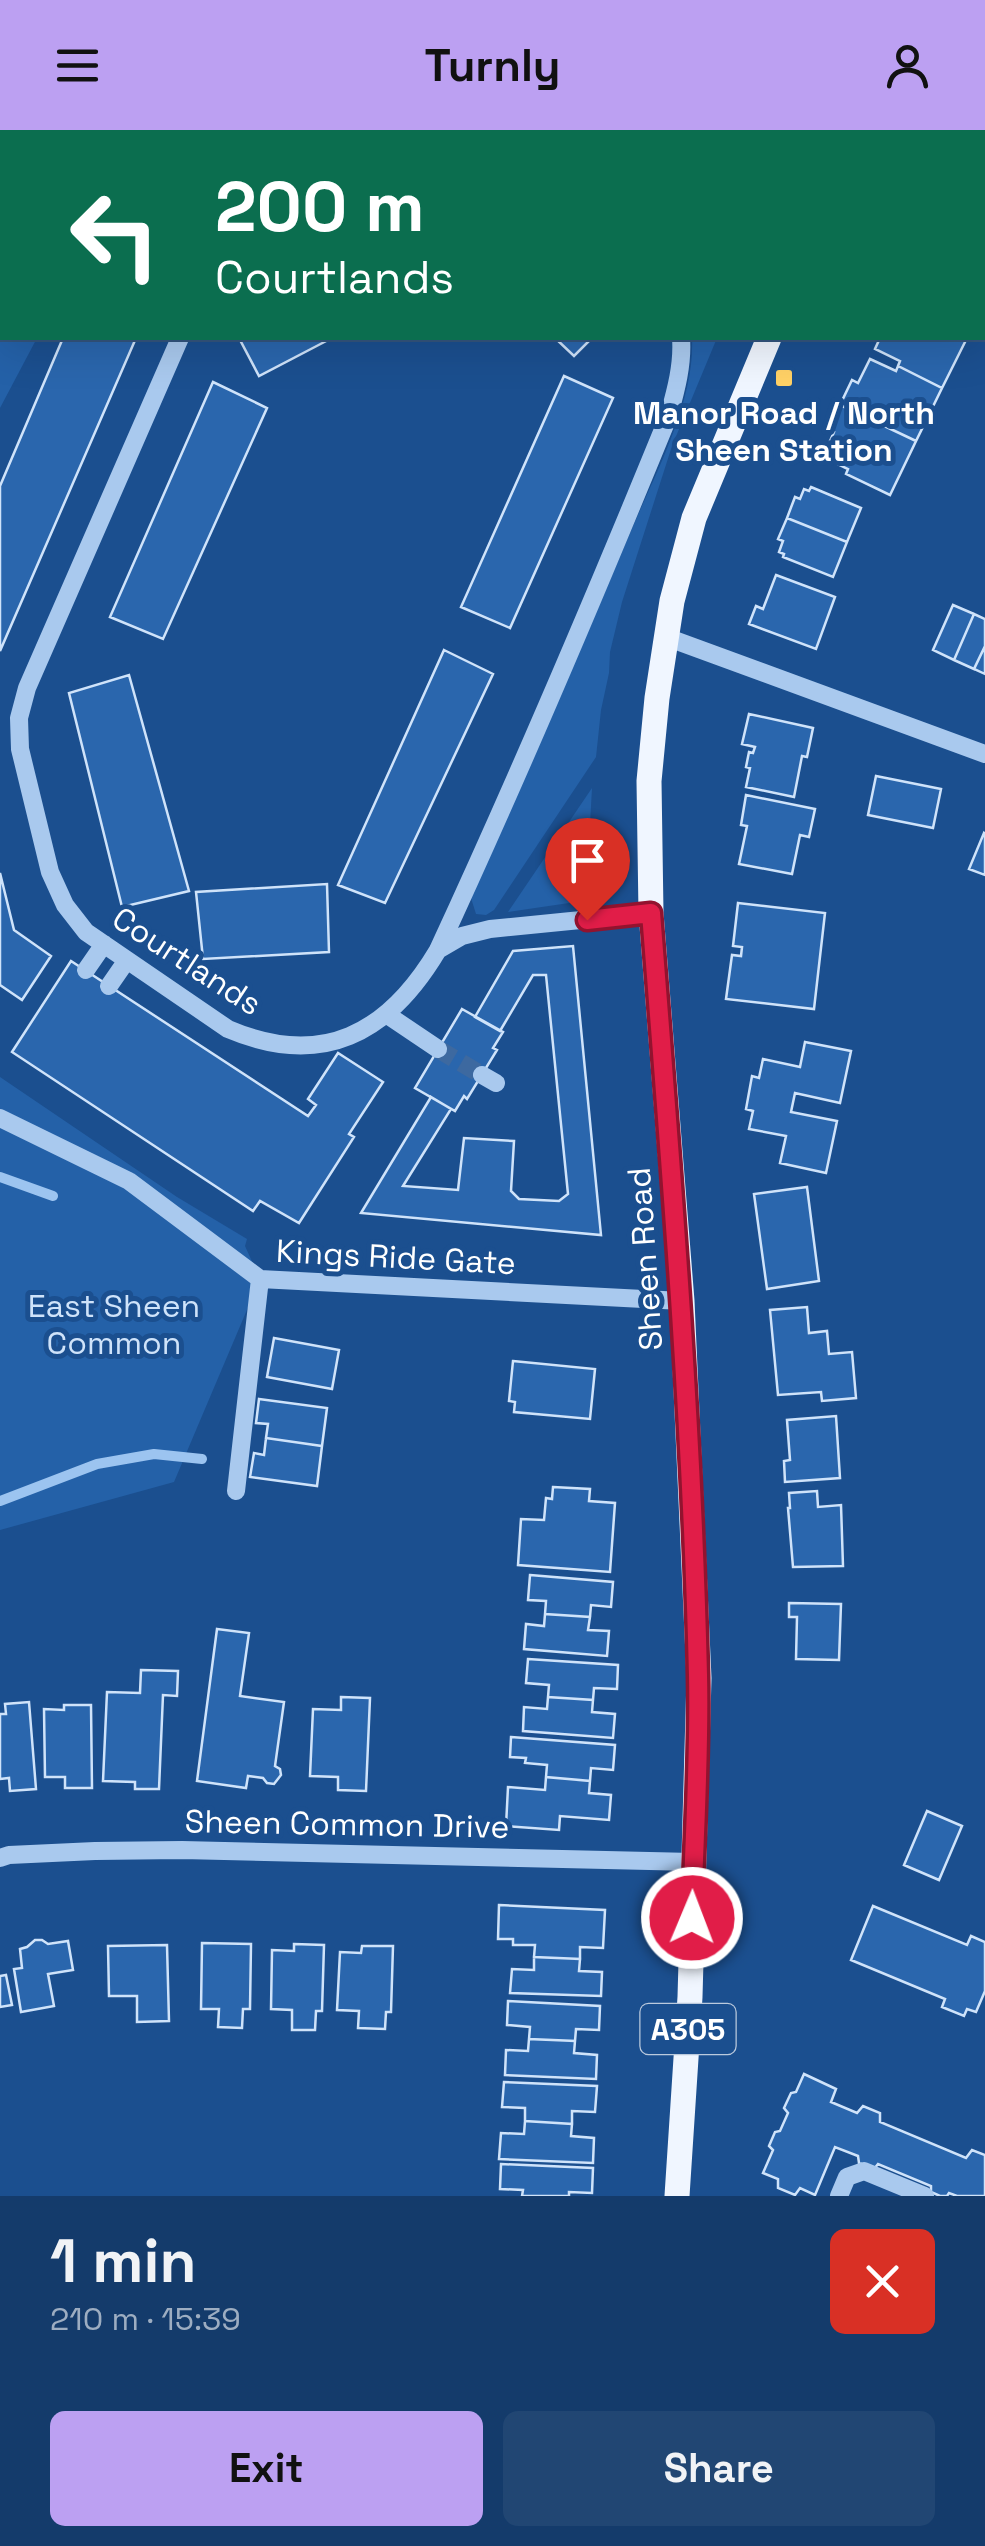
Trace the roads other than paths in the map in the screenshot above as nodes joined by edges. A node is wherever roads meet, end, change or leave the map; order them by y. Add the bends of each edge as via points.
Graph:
1 (179, 340) edge
2 (680, 340) edge
3 (768, 340) edge
4 (666, 637) junction
5 (985, 754) edge
6 (651, 913) junction
7 (104, 944) junction
8 (438, 950) junction
9 (127, 960) junction
10 (86, 970) dead end
11 (110, 986) dead end
12 (386, 1014) junction
13 (438, 1050) tunnel mouth
14 (0, 1118) edge
15 (260, 1279) junction
16 (682, 1301) junction
17 (236, 1491) dead end
18 (0, 1858) edge
19 (693, 1862) junction
20 (678, 2196) edge
21 (839, 2196) edge
22 (924, 2196) edge

1 - 7 street, Courtlands via 19,718 20,750 50,872 65,905
2 - 8 street, Courtlands via 669,415 568,662
3 - 4 main road, Sheen Road / A305 via 694,518
4 - 5 street
4 - 6 main road, Sheen Road / A305 via 649,781
6 - 8 street via 490,929
6 - 16 main road, Sheen Road / A305
7 - 9 street, Courtlands
7 - 10 street
8 - 12 street, Courtlands
9 - 11 street
9 - 12 street, Courtlands via 228,1029 278,1046 332,1042
12 - 13 street
14 - 15 street via 129,1182
15 - 16 street, Kings Ride Gate
15 - 17 street, Kings Ride Gate
16 - 19 main road, Sheen Road / A305 via 698,1678
18 - 19 street, Sheen Common Drive via 182,1850
19 - 20 main road, Sheen Road / A305
21 - 22 street via 847,2177 864,2171

